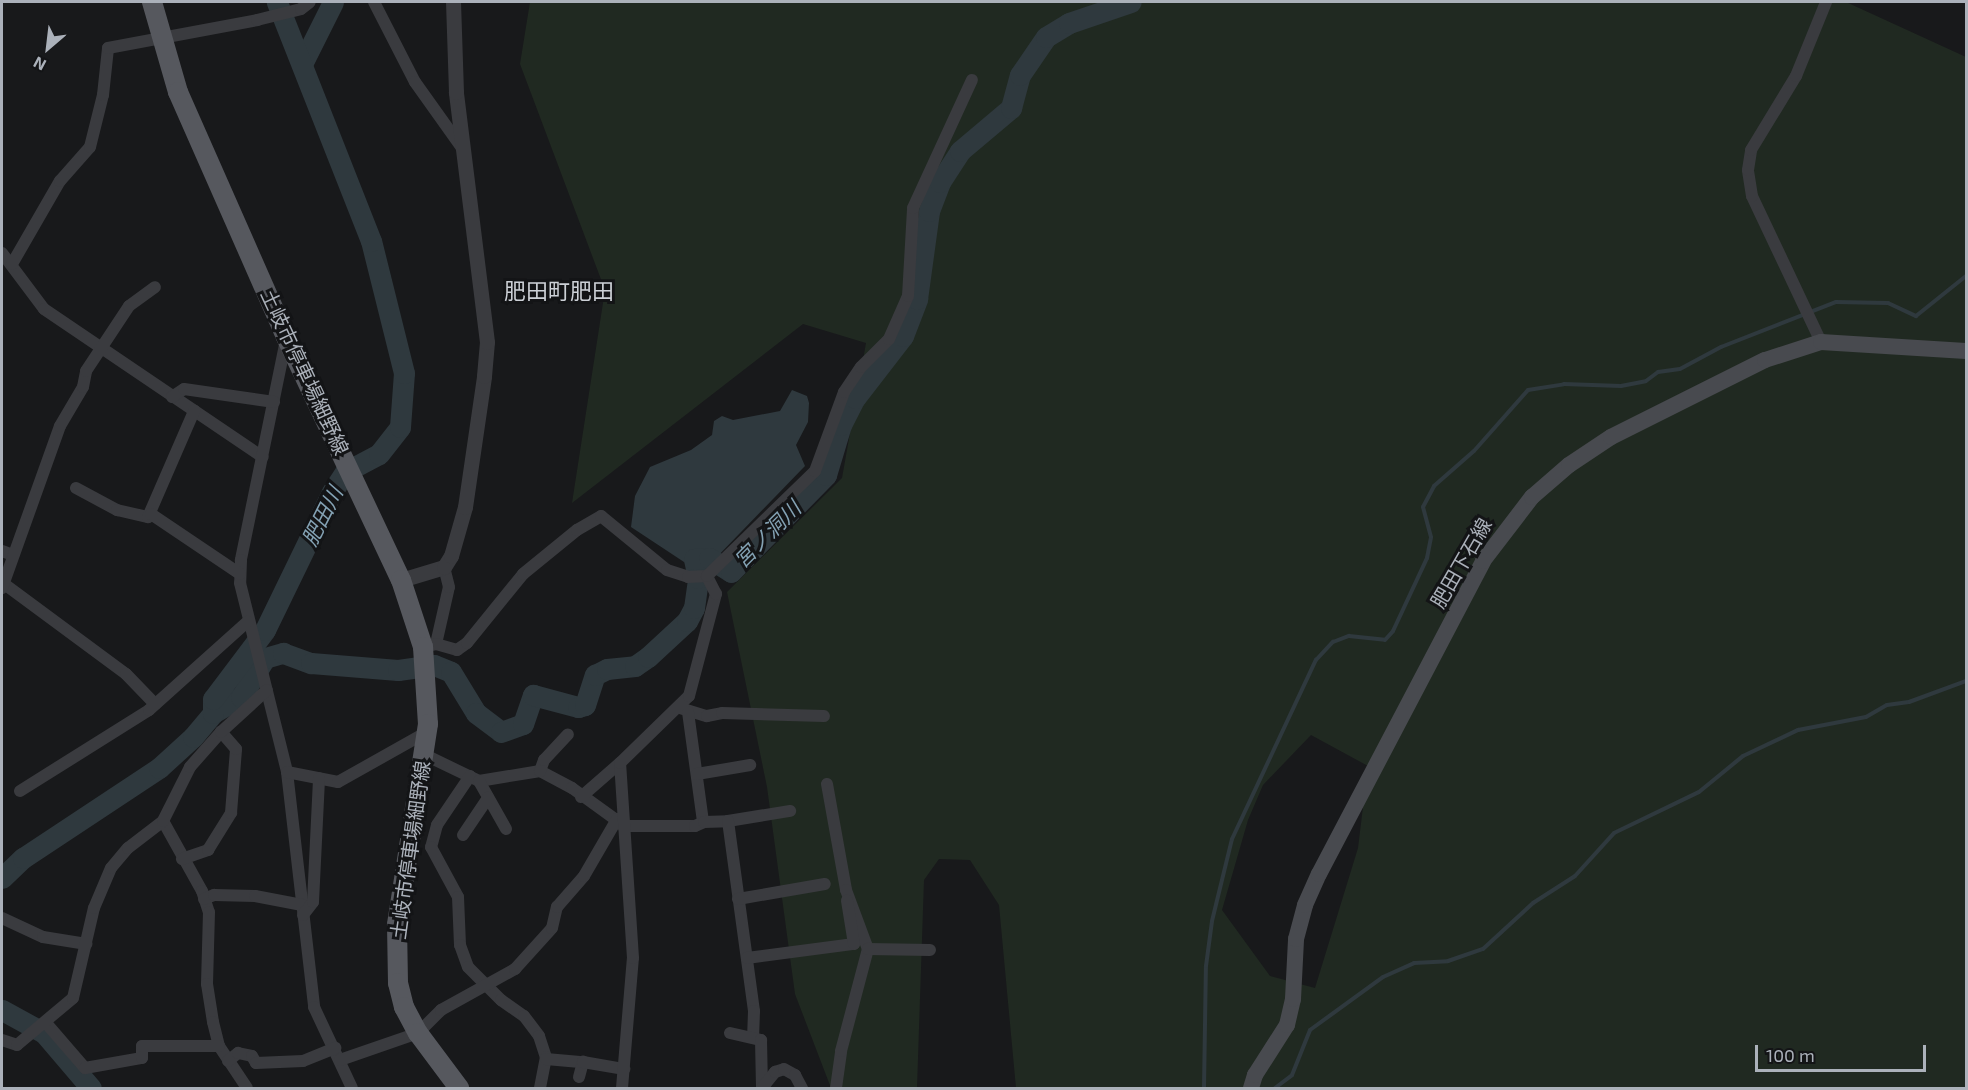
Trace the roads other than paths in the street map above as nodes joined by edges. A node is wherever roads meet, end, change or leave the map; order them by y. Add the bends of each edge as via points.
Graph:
1 (152, 2) edge
2 (374, 2) edge
3 (453, 2) edge
4 (1826, 2) edge
5 (306, 5) edge
6 (162, 40) junction
7 (972, 80) dead end
8 (462, 148) junction
9 (2, 253) edge
10 (12, 264) junction
11 (155, 287) dead end
12 (286, 337) junction
13 (1821, 342) junction
14 (100, 348) junction
15 (1966, 351) edge
16 (172, 397) junction
17 (274, 402) junction
18 (194, 411) junction
19 (263, 457) junction
20 (76, 488) dead end
21 (151, 514) junction
22 (7, 553) edge
23 (444, 567) junction
24 (240, 574) junction
25 (707, 576) junction
26 (401, 580) junction
27 (2, 586) edge
28 (247, 622) junction
29 (429, 646) junction
30 (267, 690) junction
31 (155, 704) junction
32 (684, 710) junction
33 (824, 716) dead end
34 (221, 732) junction
35 (427, 732) junction
36 (568, 735) dead end
37 (423, 754) junction
38 (621, 763) junction
39 (750, 765) dead end
40 (540, 771) junction
41 (286, 772) junction
42 (696, 774) junction
43 (319, 778) junction
44 (475, 779) junction
45 (827, 784) dead end
46 (20, 791) dead end
47 (581, 797) junction
48 (488, 798) junction
49 (790, 811) dead end
50 (728, 821) junction
51 (163, 822) junction
52 (703, 822) junction
53 (621, 823) junction
54 (506, 830) dead end
55 (463, 835) dead end
56 (182, 859) junction
57 (825, 884) dead end
58 (849, 895) junction
59 (204, 899) junction
60 (738, 899) junction
61 (302, 910) junction
62 (2, 919) edge
63 (86, 944) junction
64 (868, 950) junction
65 (930, 950) dead end
66 (747, 958) junction
67 (488, 985) junction
68 (45, 1023) junction
69 (418, 1033) junction
70 (730, 1033) dead end
71 (753, 1036) junction
72 (2, 1040) edge
73 (219, 1046) junction
74 (334, 1048) junction
75 (546, 1059) junction
76 (228, 1060) junction
77 (340, 1060) junction
78 (583, 1062) junction
79 (624, 1070) junction
80 (579, 1077) dead end
81 (762, 1088) edge
82 (248, 1089) edge
83 (352, 1089) edge
84 (459, 1089) edge
85 (540, 1089) edge
86 (622, 1089) edge
87 (802, 1089) edge
88 (836, 1089) edge
89 (1251, 1089) edge

1 - 6 main road, 土岐市停車場細野線
2 - 8 street via 415,82
3 - 8 street
4 - 13 street via 1796,76 1751,150 1748,170 1752,196
5 - 6 street
6 - 10 street via 108,48 103,95 90,147 60,181
6 - 12 main road, 土岐市停車場細野線 via 178,92
7 - 25 street via 913,208 908,296 889,339 861,367 844,392 815,471
8 - 23 street via 487,342 465,507
9 - 10 street
10 - 14 street via 44,309
11 - 14 street via 129,306
12 - 17 street
12 - 26 main road, 土岐市停車場細野線
13 - 15 main road, 肥田下石線
13 - 89 main road, 肥田下石線 via 1765,360 1611,437 1562,472 1506,526 1483,561 1314,884 1296,939 1293,999 1287,1025 1255,1075
14 - 16 street
14 - 22 street via 60,426
16 - 17 street via 184,389
16 - 18 street
17 - 19 street
18 - 19 street
18 - 21 street
19 - 24 street
20 - 21 street via 134,516
21 - 24 street
22 - 27 street
23 - 26 street
23 - 29 street via 449,587
24 - 28 street
25 - 29 street via 688,577 667,570 601,516 577,530 523,574 467,643 457,650
25 - 32 street via 716,594
26 - 29 main road, 土岐市停車場細野線
27 - 31 street via 126,674
28 - 30 street
28 - 31 street
29 - 35 main road, 土岐市停車場細野線
30 - 34 street
30 - 41 street
31 - 46 street
32 - 33 street via 707,716
32 - 38 street
32 - 42 street
34 - 51 street via 190,767
34 - 56 street via 236,748 231,813 208,850
35 - 37 main road, 土岐市停車場細野線
35 - 43 street via 346,779
36 - 40 street via 544,760
37 - 44 street
37 - 69 main road, 土岐市停車場細野線 via 396,953 404,1007
38 - 47 street
38 - 53 street
39 - 42 street
40 - 44 street
40 - 47 street
41 - 43 street
41 - 61 street
42 - 52 street
43 - 61 street via 313,902
44 - 48 street
44 - 67 street via 437,825 431,847 458,897 463,958
45 - 58 street
47 - 53 street
48 - 54 street
48 - 55 street
49 - 50 street
50 - 52 street
50 - 60 street
51 - 56 street
51 - 63 street via 128,848 111,868 98,896
52 - 53 street via 695,826
53 - 67 street via 557,907 552,928 544,939 515,969
53 - 79 street via 633,958
56 - 59 street
57 - 60 street
58 - 64 street
58 - 66 street via 854,944
59 - 61 street via 255,896
59 - 73 street via 209,912 207,984
60 - 66 street
61 - 74 street via 314,1007
62 - 63 street via 43,937
63 - 68 street via 73,998
64 - 65 street
64 - 88 street via 841,1051
66 - 71 street
67 - 69 street via 441,1010
67 - 75 street via 528,1021 539,1036
68 - 72 street via 17,1045
68 - 73 street via 85,1068 142,1058 142,1046
69 - 77 street
69 - 84 main road, 土岐市停車場細野線
70 - 71 street
71 - 81 street via 761,1040
73 - 76 street
74 - 76 street via 303,1060 256,1063 252,1056 238,1053
74 - 77 street
75 - 78 street
75 - 85 street
76 - 82 street
77 - 83 street
78 - 79 street
78 - 80 street
79 - 86 street
81 - 87 street via 775,1072 784,1069 795,1075

